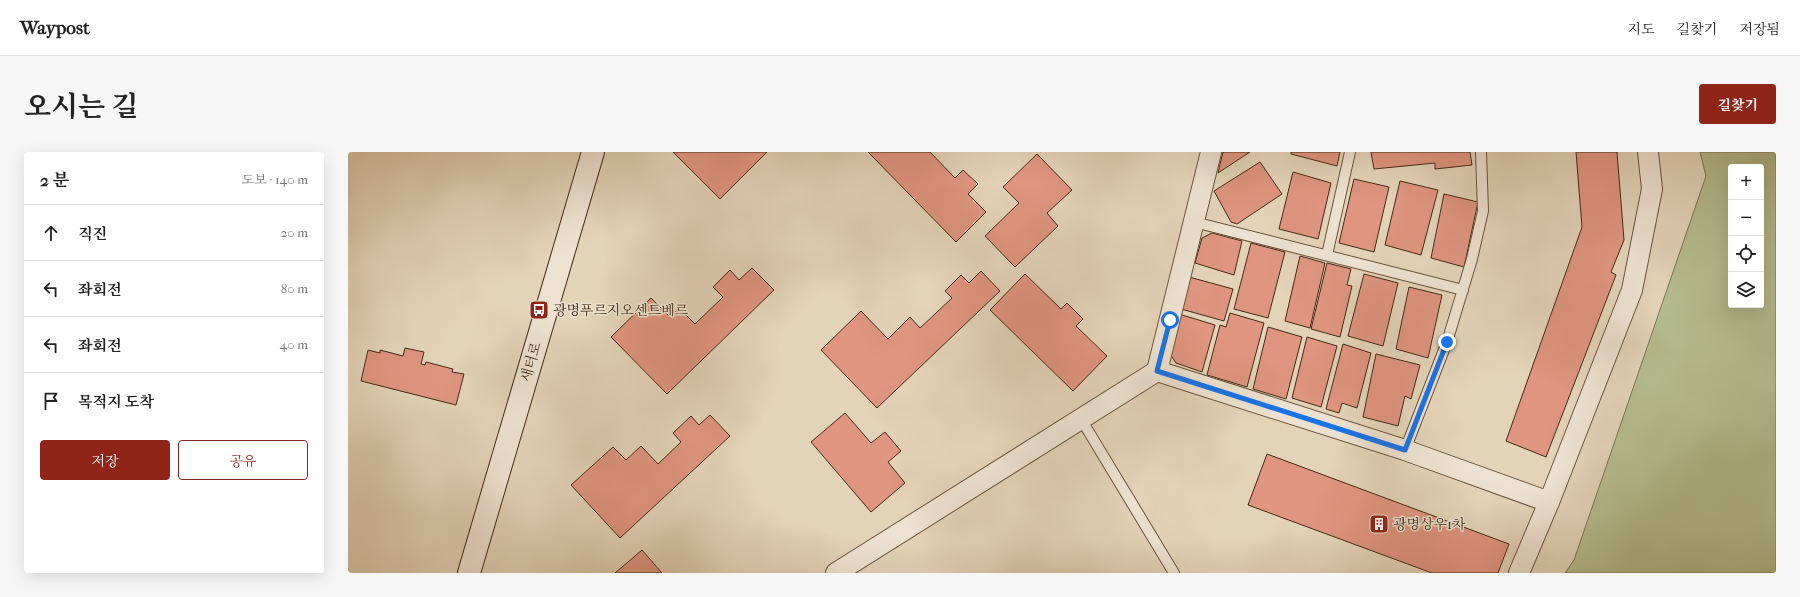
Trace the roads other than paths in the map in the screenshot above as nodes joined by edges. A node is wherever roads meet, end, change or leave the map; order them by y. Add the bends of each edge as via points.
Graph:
1 (593, 152) edge
2 (1211, 152) edge
3 (1350, 152) edge
4 (1481, 152) edge
5 (1648, 152) edge
6 (1194, 222) junction
7 (1327, 256) junction
8 (1463, 290) junction
9 (1157, 371) junction
10 (1081, 419) junction
11 (1405, 450) junction
12 (1549, 502) junction
13 (469, 573) edge
14 (836, 573) edge
15 (1174, 573) edge
16 (1519, 573) edge

1 - 13 street, 새터로
2 - 6 street
3 - 7 lane
4 - 8 lane via 1483,210
5 - 12 street via 1652,189 1632,290
6 - 7 lane
6 - 9 street
7 - 8 lane
8 - 11 lane via 1447,342
9 - 10 street
9 - 11 street
10 - 14 street
10 - 15 lane
11 - 12 street
12 - 16 street

